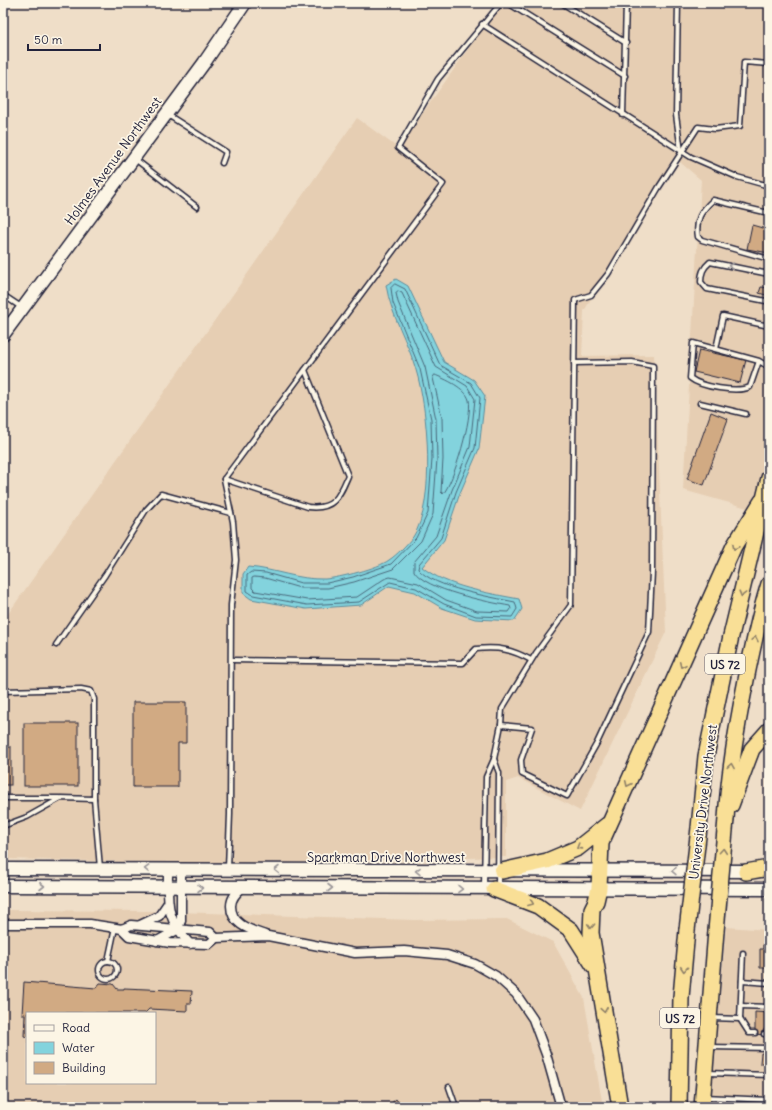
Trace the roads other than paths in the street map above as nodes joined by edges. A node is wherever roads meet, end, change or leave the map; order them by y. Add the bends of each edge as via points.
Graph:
1 (245, 3) edge
2 (501, 3) edge
3 (508, 3) edge
4 (562, 3) edge
5 (618, 3) edge
6 (678, 3) edge
7 (626, 5) edge
8 (482, 24) junction
9 (626, 43) junction
10 (769, 64) edge
11 (624, 76) junction
12 (166, 113) junction
13 (623, 115) junction
14 (681, 152) junction
15 (133, 157) junction
16 (222, 163) dead end
17 (769, 186) edge
18 (198, 207) dead end
19 (769, 213) edge
20 (769, 259) edge
21 (769, 274) edge
22 (3, 295) edge
23 (766, 301) dead end
24 (23, 308) junction
25 (8, 320) edge
26 (769, 326) edge
27 (3, 335) edge
28 (716, 349) junction
29 (759, 361) junction
30 (574, 363) junction
31 (769, 367) edge
32 (305, 370) junction
33 (700, 403) dead end
34 (746, 414) dead end
35 (769, 478) edge
36 (224, 479) junction
37 (762, 501) junction
38 (231, 513) junction
39 (768, 592) edge
40 (56, 645) dead end
41 (232, 660) junction
42 (531, 660) junction
43 (3, 691) edge
44 (501, 725) junction
45 (769, 730) edge
46 (494, 759) junction
47 (3, 798) edge
48 (62, 798) junction
49 (94, 799) junction
50 (726, 819) junction
51 (610, 823) junction
52 (3, 826) edge
53 (769, 868) edge
54 (3, 869) edge
55 (100, 869) junction
56 (168, 870) junction
57 (181, 870) junction
58 (228, 870) junction
59 (599, 870) junction
60 (485, 871) junction
61 (500, 871) junction
62 (769, 871) edge
63 (746, 872) junction
64 (3, 886) edge
65 (168, 887) junction
66 (181, 887) junction
67 (242, 888) junction
68 (599, 888) junction
69 (492, 889) junction
70 (769, 889) edge
71 (168, 903) junction
72 (3, 924) edge
73 (138, 926) junction
74 (119, 928) junction
75 (177, 930) junction
76 (268, 936) junction
77 (216, 938) junction
78 (157, 941) junction
79 (190, 944) junction
80 (743, 953) dead end
81 (108, 961) junction
82 (598, 972) junction
83 (742, 981) junction
84 (769, 982) edge
85 (741, 1006) junction
86 (769, 1007) edge
87 (680, 1012) junction
88 (708, 1018) junction
89 (740, 1019) junction
90 (755, 1033) dead end
91 (706, 1046) junction
92 (769, 1048) edge
93 (704, 1072) junction
94 (769, 1075) edge
95 (449, 1087) dead end
96 (769, 1100) edge
97 (700, 1104) edge
98 (456, 1107) edge
99 (561, 1107) edge
100 (620, 1107) edge
101 (679, 1107) edge

1 - 12 main road, Holmes Avenue Northwest
2 - 8 lane
3 - 11 lane
4 - 9 lane
5 - 7 lane
6 - 14 lane via 676,115
7 - 9 lane
8 - 13 lane
8 - 32 lane via 438,80 398,148 443,184
9 - 11 lane
10 - 14 lane via 744,62 740,126 698,128
11 - 13 lane
12 - 15 main road, Holmes Avenue Northwest
12 - 16 lane via 226,152
13 - 14 lane
14 - 17 lane via 737,177
14 - 30 lane via 608,274 591,295 575,300
15 - 18 lane
15 - 24 main road, Holmes Avenue Northwest
19 - 20 lane via 713,200 701,212 697,230 698,237 702,240
21 -> 23 lane via 710,262 704,266 701,275 701,282 707,289
22 - 24 lane
24 - 25 main road, Holmes Avenue Northwest
25 - 27 main road, Holmes Avenue Northwest
26 - 28 lane via 723,316
28 - 29 lane
28 - 29 lane via 693,343 690,378 697,384 742,390 750,387
29 - 31 lane
30 - 42 lane via 571,605
30 - 44 lane via 632,362 653,366 652,572 649,632 597,743 567,796 522,774 521,760 532,728
32 - 36 lane
32 - 36 lane via 348,476 340,496 322,508 308,507
33 - 34 lane
35 - 37 highway, University Drive Northwest / US 72
36 - 38 lane
37 -> 51 highway via 734,546
37 -> 87 highway, University Drive Northwest / US 72, bridge via 706,756
38 - 40 lane via 161,494 146,510
38 - 41 lane via 236,560 232,605
50 -> 39 highway, University Drive Northwest / US 72 via 728,786 739,714
41 - 42 lane via 463,663 476,649 494,648 514,651
41 - 58 lane
42 - 44 lane via 502,709
43 - 49 lane via 91,691 94,699
44 - 46 lane
45 - 50 highway via 752,749
46 - 60 lane via 486,778
46 - 61 lane via 500,772
47 - 48 lane
48 - 49 lane
48 - 52 lane via 27,817
49 - 55 lane
88 -> 50 highway, University Drive Northwest / US 72, bridge
51 - 59 highway via 601,843
51 -> 61 highway via 578,848 547,861
53 - 63 highway
54 - 55 main road, Sparkman Drive Northwest
56 -> 55 main road, Sparkman Drive Northwest
56 - 57 main road, Sparkman Drive Northwest
56 - 65 street
57 - 58 main road, Sparkman Drive Northwest
57 - 66 street
60 -> 58 main road, Sparkman Drive Northwest
59 - 61 main road, Sparkman Drive Northwest
63 -> 59 main road, Sparkman Drive Northwest
59 - 68 highway
60 - 61 main road, Sparkman Drive Northwest
60 - 69 lane
61 - 69 lane
62 - 63 main road, Sparkman Drive Northwest
64 -> 65 main road
65 - 66 main road
65 - 71 street
66 -> 67 main road
66 - 75 street via 181,921
67 -> 69 main road
67 - 76 street via 231,904 233,916 243,926
68 - 69 main road
68 - 70 main road
68 -> 82 highway via 592,908 591,933
69 -> 82 highway via 538,906 570,930
71 - 73 street via 159,916
71 - 75 street via 172,922
72 - 74 street via 90,924
73 - 74 street
73 - 75 street
74 - 78 street via 128,936
74 - 81 lane
75 - 77 street via 210,932
75 - 78 street
75 - 79 street
76 - 77 street
76 - 99 street via 355,953 404,951 447,955 475,964 496,976 516,994 533,1019
77 - 79 street via 209,944
78 - 79 street
80 - 83 lane
81 - 81 lane via 102,962 99,966 102,978 108,980 117,973 117,967
82 -> 100 highway
83 - 84 lane
83 - 85 lane
85 - 86 lane
85 - 89 lane
87 - 97 highway, US 72 via 687,1027
87 - 101 highway, University Drive Northwest / US 72
88 - 89 lane
88 - 91 highway, University Drive Northwest / US 72
89 - 90 lane via 749,1033
91 - 92 lane
91 - 93 highway, University Drive Northwest / US 72
93 -> 94 lane
93 - 97 highway, University Drive Northwest / US 72
95 - 98 lane
96 - 97 lane

